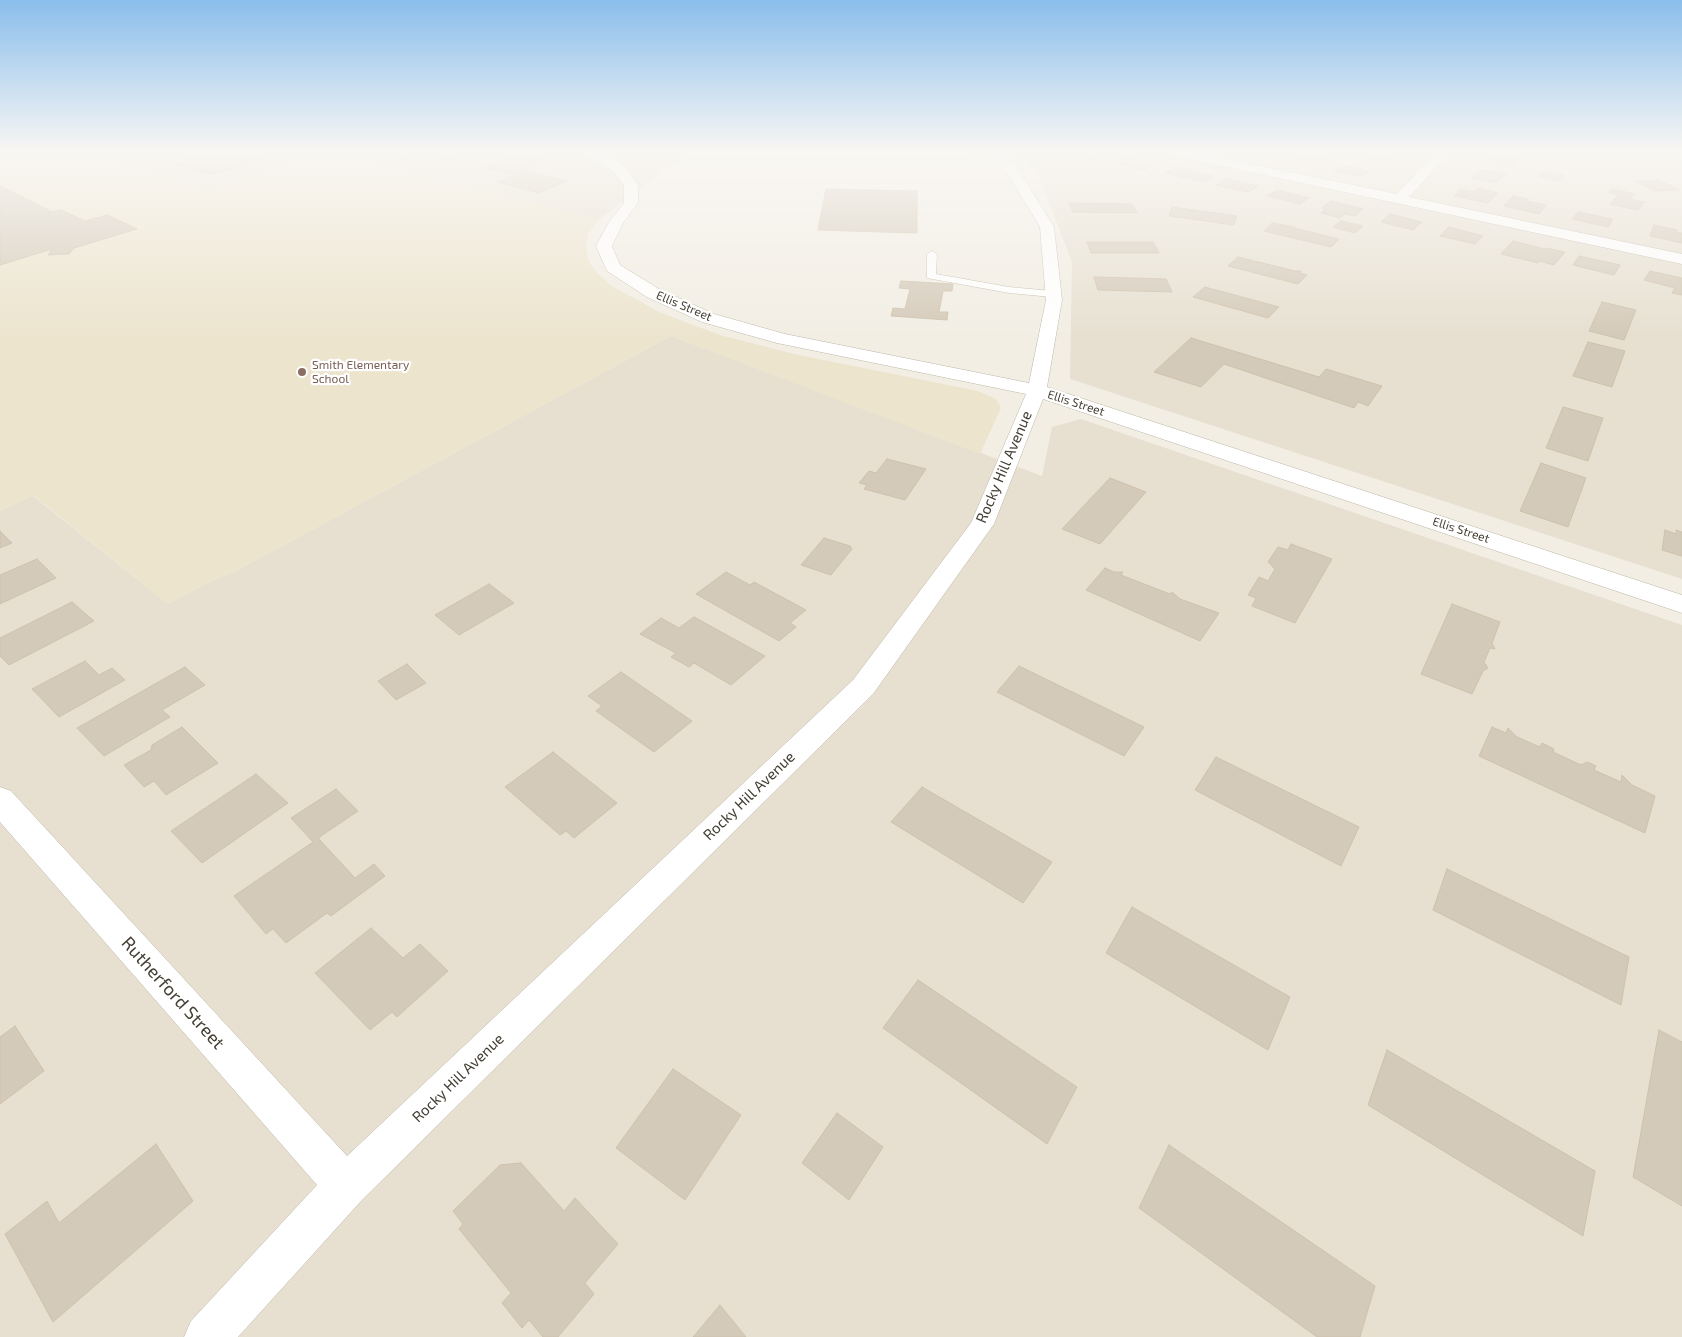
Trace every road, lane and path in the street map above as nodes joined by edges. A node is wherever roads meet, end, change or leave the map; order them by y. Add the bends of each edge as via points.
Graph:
1 (624, 212) edge
2 (1038, 212) edge
3 (1463, 212) edge
4 (932, 254) dead end
5 (1682, 259) edge
6 (1052, 294) junction
7 (1037, 390) junction
8 (1682, 604) edge
9 (0, 800) edge
10 (346, 1186) junction
11 (207, 1337) edge

1 - 7 street, Ellis Street via 604,246 613,268 653,293 708,318 783,339
2 - 6 street, Rocky Hill Avenue via 1047,227
3 - 5 street
4 - 6 lane via 931,276
6 - 7 street, Rocky Hill Avenue via 1054,300
7 - 8 street, Ellis Street
7 - 10 street, Rocky Hill Avenue via 982,524 863,687
9 - 10 street, Rutherford Street
10 - 11 street, Rocky Hill Avenue

